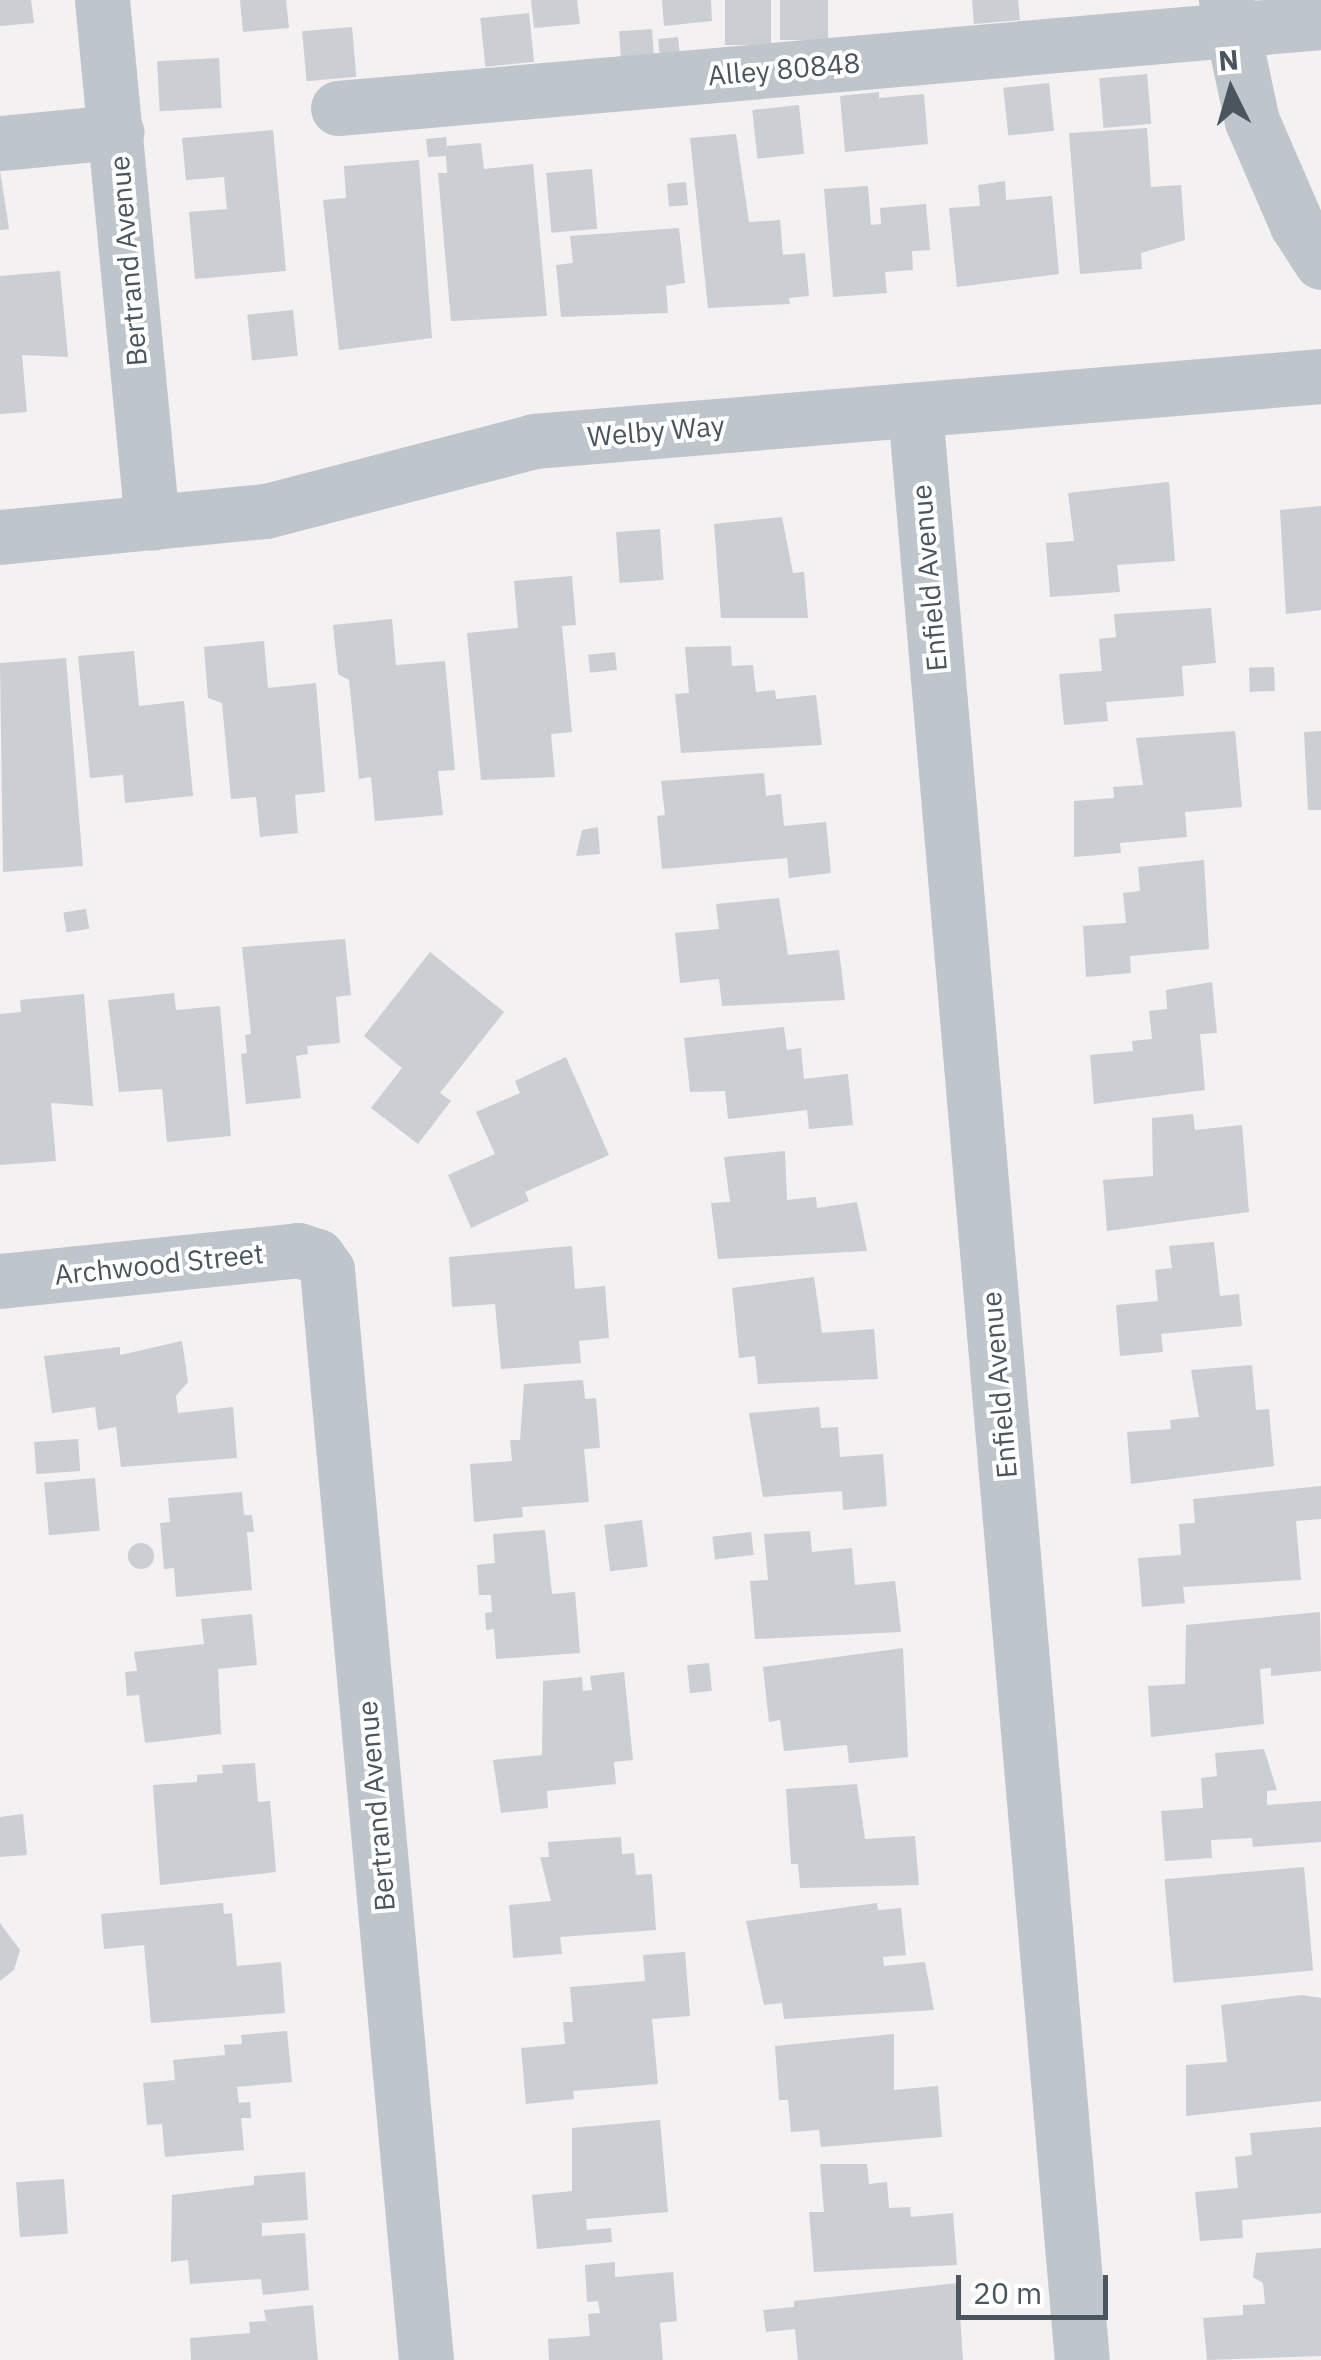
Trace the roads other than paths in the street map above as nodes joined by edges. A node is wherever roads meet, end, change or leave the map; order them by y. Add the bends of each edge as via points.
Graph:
1 (102, 0) edge
2 (1228, 15) edge
3 (1321, 22) edge
4 (338, 108) dead end
5 (116, 132) junction
6 (0, 143) edge
7 (1321, 262) edge
8 (1321, 376) edge
9 (915, 410) junction
10 (152, 523) junction
11 (0, 537) edge
12 (317, 1256) joint
13 (0, 1281) edge
14 (426, 2360) edge
15 (1082, 2360) edge

1 - 5 street, Bertrand Avenue
2 - 3 street, Alley 80848
2 - 4 street, Alley 80848
2 - 7 street via 1252,121
5 - 6 street
5 - 10 street, Bertrand Avenue
8 - 9 street, Welby Way
9 - 10 street, Welby Way via 534,442 266,510
9 - 15 street, Enfield Avenue
10 - 11 street, Welby Way
12 - 13 street, Archwood Street via 281,1250 236,1260
12 - 14 street, Bertrand Avenue via 333,1290

